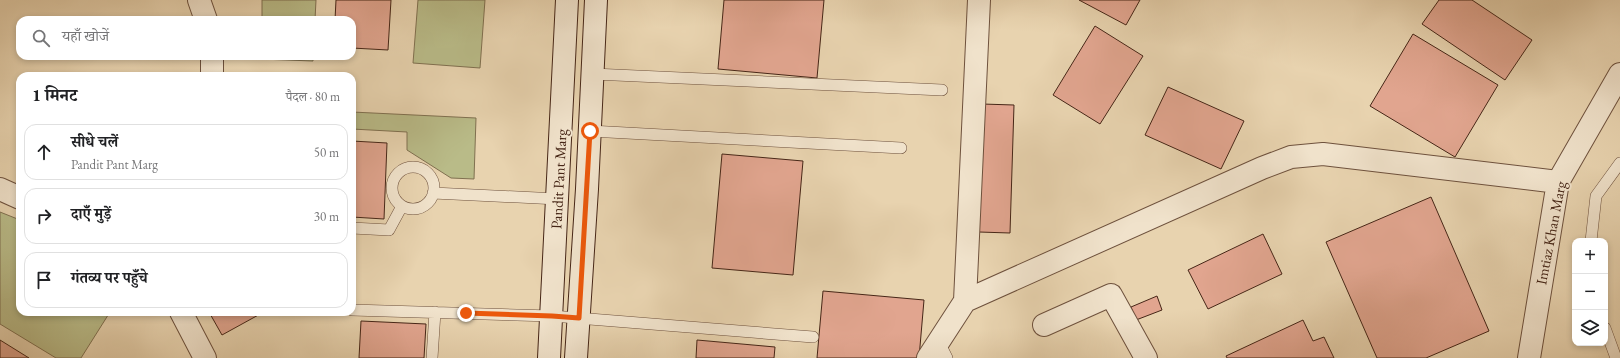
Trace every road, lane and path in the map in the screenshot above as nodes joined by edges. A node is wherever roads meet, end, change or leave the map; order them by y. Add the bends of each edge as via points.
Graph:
1 (199, 0) edge
2 (567, 0) edge
3 (596, 0) edge
4 (978, 0) edge
5 (205, 16) edge
6 (212, 60) edge
7 (212, 72) edge
8 (593, 74) junction
9 (1619, 77) edge
10 (942, 90) dead end
11 (590, 131) junction
12 (901, 148) dead end
13 (1620, 163) edge
14 (1558, 182) junction
15 (0, 188) edge
16 (433, 193) junction
17 (16, 196) edge
18 (558, 199) junction
19 (402, 206) junction
20 (356, 228) edge
21 (1590, 238) edge
22 (965, 301) junction
23 (356, 310) edge
24 (435, 312) junction
25 (183, 316) edge
26 (552, 316) junction
27 (579, 318) junction
28 (1044, 325) dead end
29 (1608, 336) edge
30 (813, 338) dead end
31 (938, 353) edge
32 (205, 358) edge
33 (432, 358) edge
34 (549, 358) edge
35 (576, 358) edge
36 (1146, 358) edge
37 (1529, 358) edge
38 (1616, 358) edge

1 - 5 street
2 - 18 street, Pandit Pant Marg
3 - 8 street, Pandit Pant Marg
4 - 22 street
6 - 7 street
8 - 10 lane
8 - 11 street, Pandit Pant Marg
9 - 14 street, Imtiaz Khan Marg
11 - 12 lane
11 - 27 street, Pandit Pant Marg
13 - 21 lane via 1596,196
14 - 22 street via 1323,154 1291,157
14 - 37 street, Imtiaz Khan Marg
15 - 17 street
16 - 18 lane
16 - 19 lane via 430,200 417,208
16 - 19 lane via 433,182 428,173 421,168 408,167 398,172 392,182 394,197
18 - 26 street, Pandit Pant Marg
19 - 20 lane via 389,230
22 - 31 street
23 - 24 lane
24 - 26 lane
24 - 33 lane
25 - 32 street
26 - 27 lane
26 - 34 street, Pandit Pant Marg
27 - 30 lane
27 - 35 street, Pandit Pant Marg
28 - 36 street via 1111,296
29 - 38 lane

